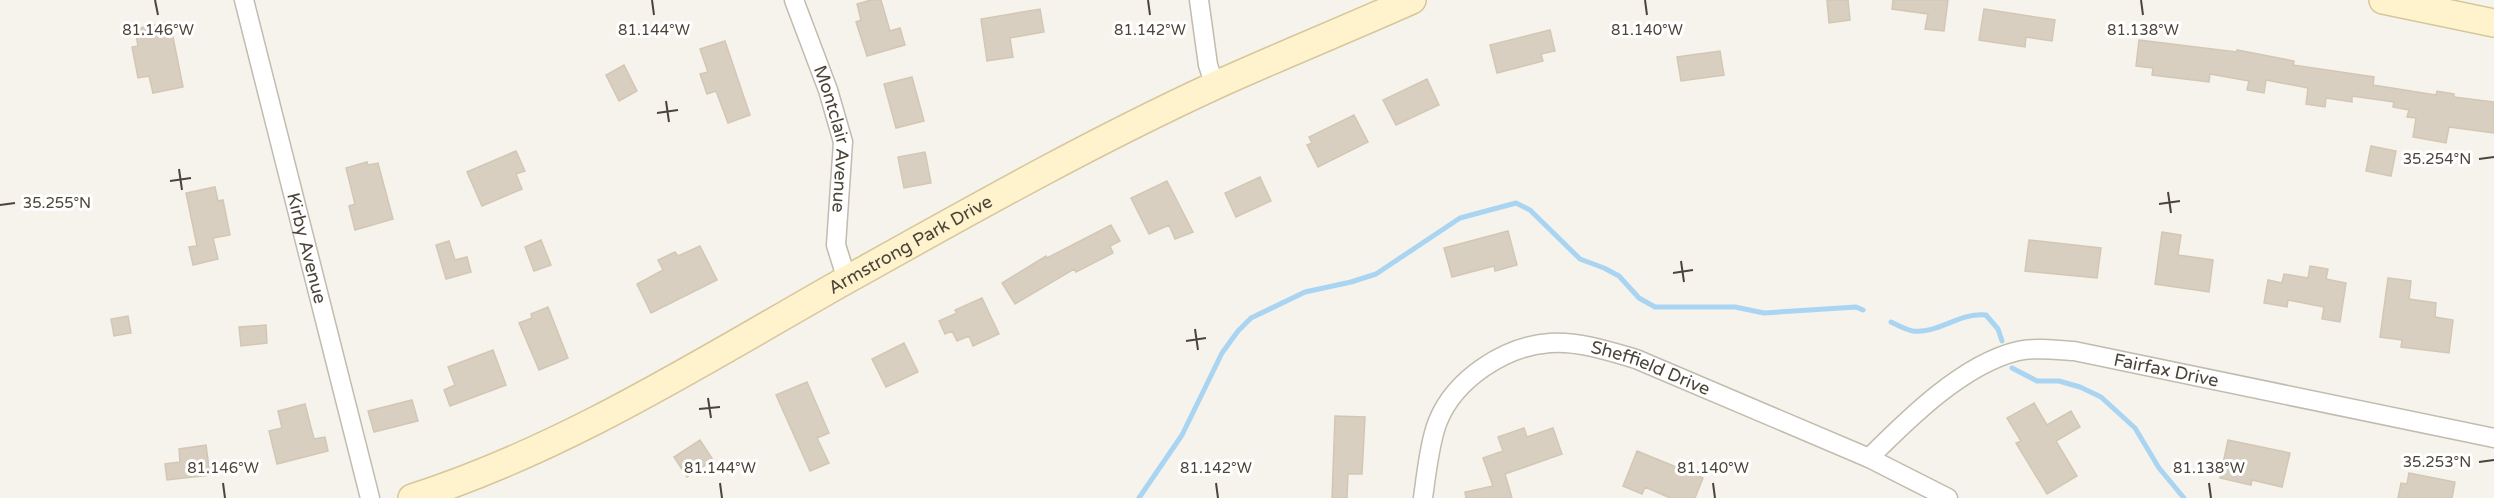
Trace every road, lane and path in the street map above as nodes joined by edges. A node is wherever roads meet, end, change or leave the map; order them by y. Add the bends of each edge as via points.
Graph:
1 (244, 0) edge
2 (794, 0) edge
3 (1199, 0) edge
4 (1412, 0) edge
5 (2383, 0) edge
6 (2494, 23) edge
7 (1215, 86) junction
8 (847, 280) junction
9 (2494, 438) edge
10 (1869, 458) junction
11 (370, 498) edge
12 (412, 498) edge
13 (1423, 498) edge
14 (1948, 498) edge

1 - 11 street, Kirby Avenue
2 - 8 street, Montclair Avenue via 843,142 836,245
3 - 7 street via 1208,65
4 - 7 main road, Armstrong Park Drive
5 - 6 main road
7 - 8 main road, Armstrong Park Drive
8 - 12 main road, Armstrong Park Drive via 576,431
9 - 10 street, Fairfax Drive via 2074,351 2046,349 2019,351 1974,370 1916,410
10 - 13 street, Sheffield Drive via 1636,359 1551,343 1523,348 1496,360 1452,396 1437,422
10 - 14 street, Sheffield Drive

